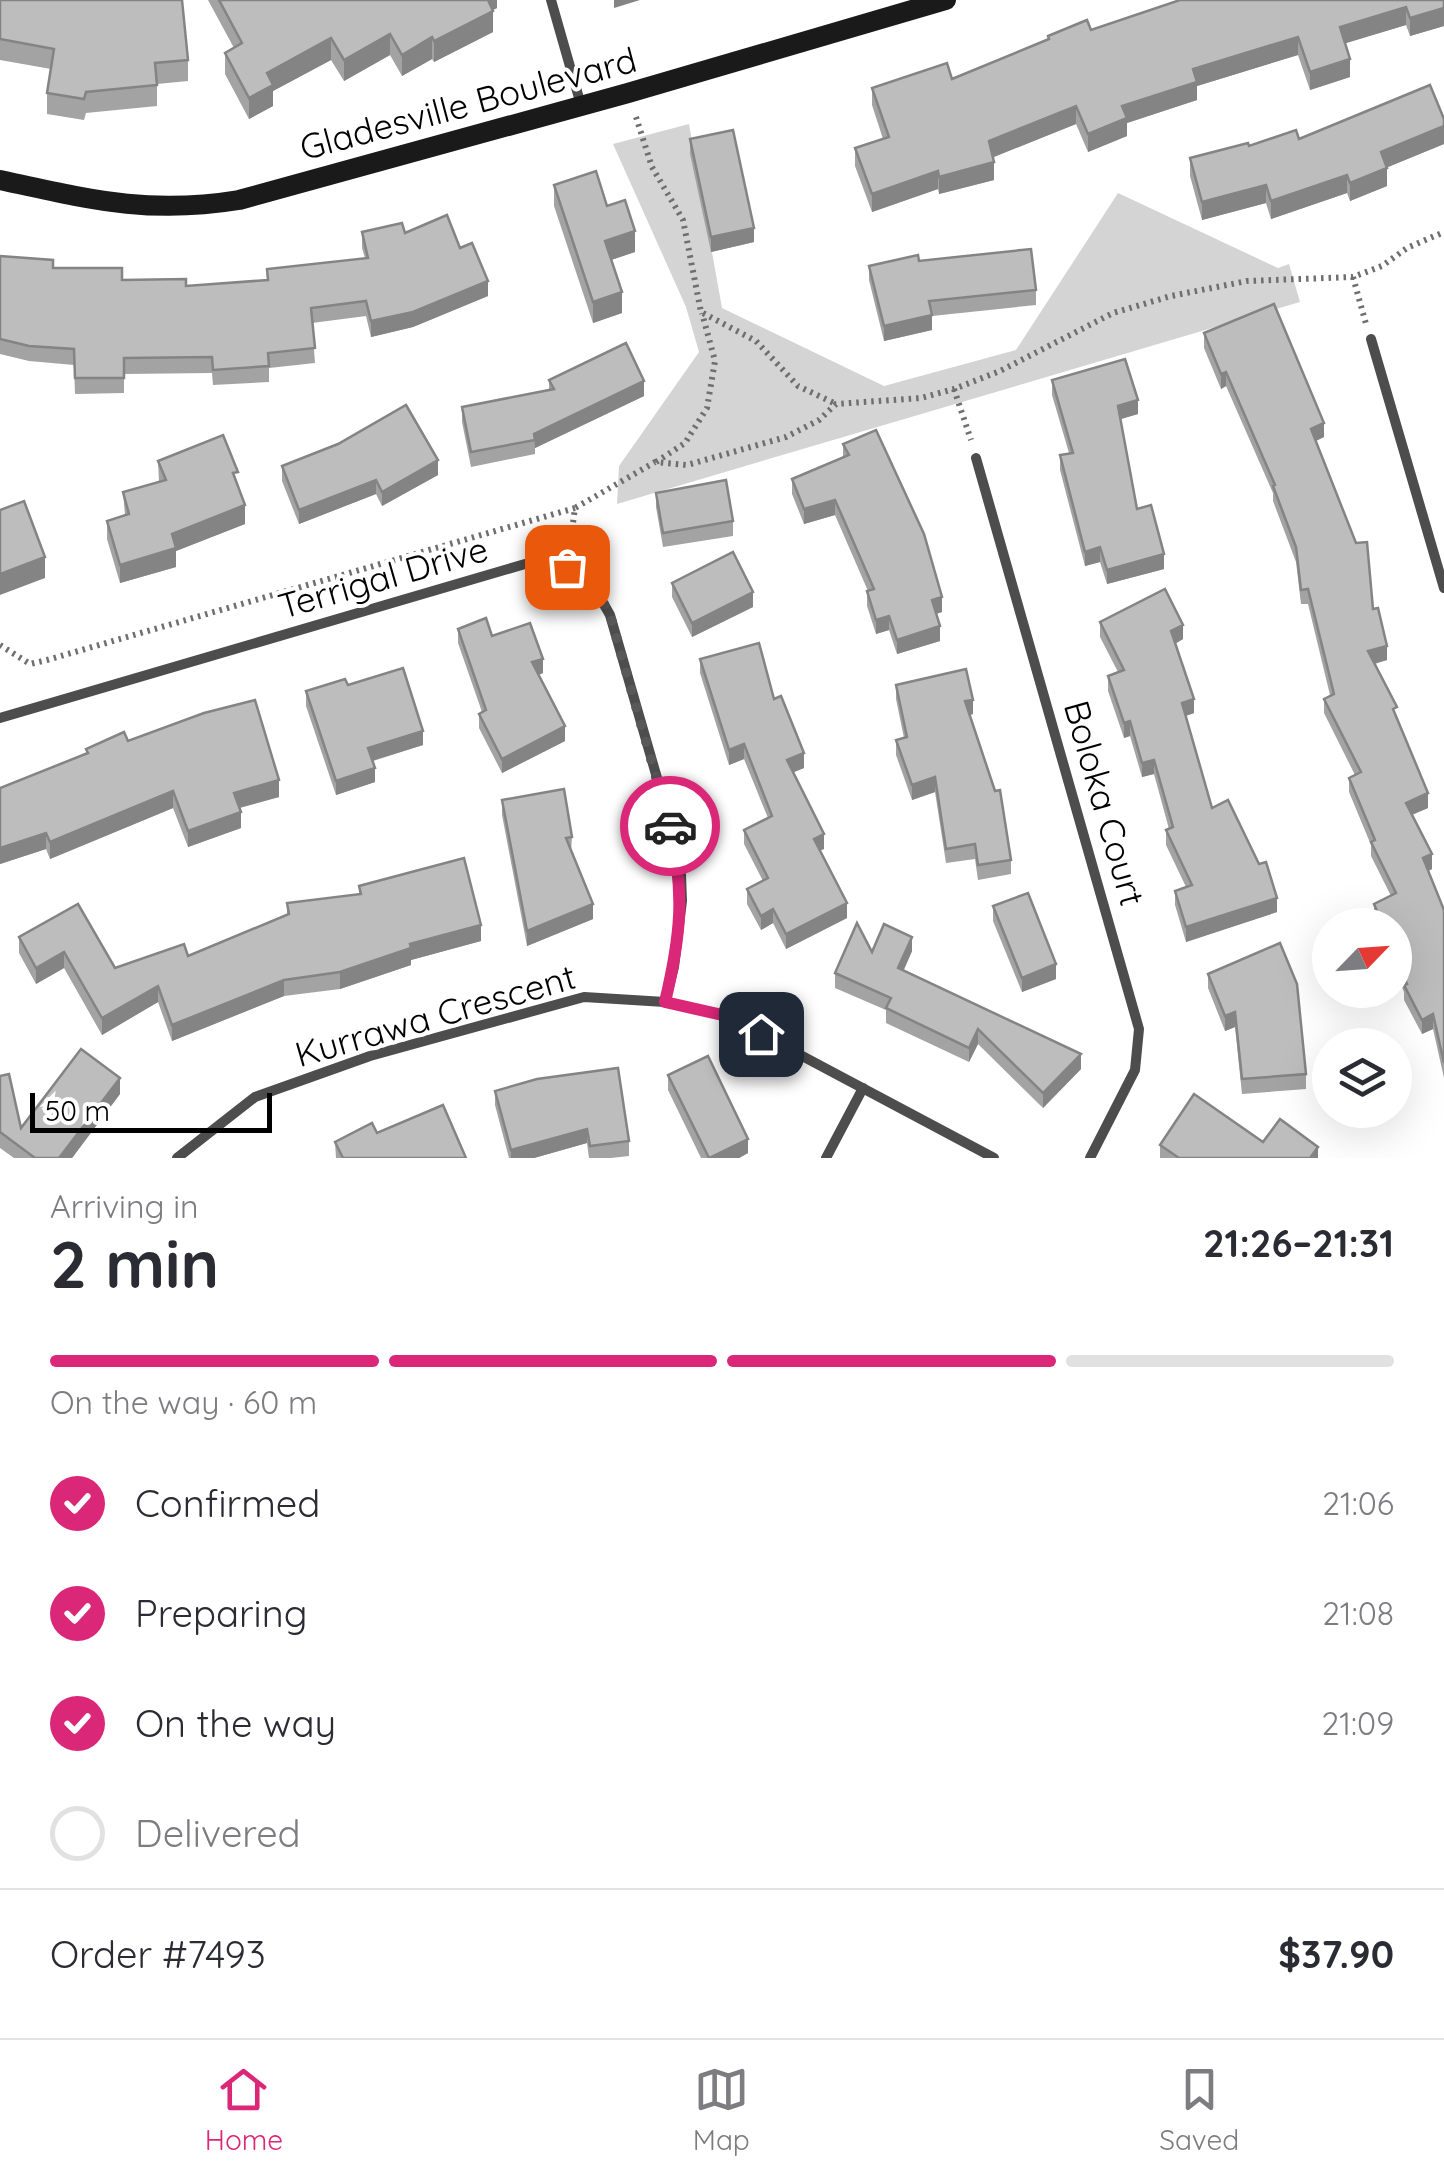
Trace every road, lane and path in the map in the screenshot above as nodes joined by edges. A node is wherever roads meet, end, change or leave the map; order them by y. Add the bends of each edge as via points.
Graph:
1 (551, 0) edge
2 (946, 0) edge
3 (628, 93) junction
4 (581, 105) junction
5 (0, 180) edge
6 (1444, 232) edge
7 (1354, 277) junction
8 (702, 312) junction
9 (1370, 339) joint
10 (954, 389) junction
11 (836, 404) junction
12 (976, 458) joint
13 (655, 462) junction
14 (576, 508) junction
15 (567, 567) junction
16 (1444, 588) edge
17 (0, 645) edge
18 (0, 718) edge
19 (665, 1002) junction
20 (863, 1088) junction
21 (177, 1158) edge
22 (826, 1158) edge
23 (994, 1158) edge
24 (1090, 1158) edge

1 - 4 street
2 - 3 street, Gladesville Boulevard
3 - 4 street, Gladesville Boulevard
3 - 8 path via 652,167 683,220
4 - 5 street, Gladesville Boulevard via 209,205 114,204
6 - 7 path
7 - 9 path
7 - 10 path via 1247,281 1171,296 1113,313
8 - 11 path via 756,340 798,386
8 - 13 path via 715,361 707,408 685,443
9 - 16 street
10 - 11 path
10 - 12 path
11 - 13 path via 786,437 687,466
12 - 24 street, Boloka Court via 1140,1028 1135,1070
13 - 14 path
14 - 15 path
14 - 17 path via 47,660 30,664
15 - 18 street, Terrigal Drive via 524,564
15 - 19 street via 596,589 610,615 668,816 682,901
19 - 20 street, Kurrawa Crescent via 727,1016
19 - 21 street, Kurrawa Crescent via 584,997 370,1056 255,1097
20 - 22 street
20 - 23 street, Kurrawa Crescent

